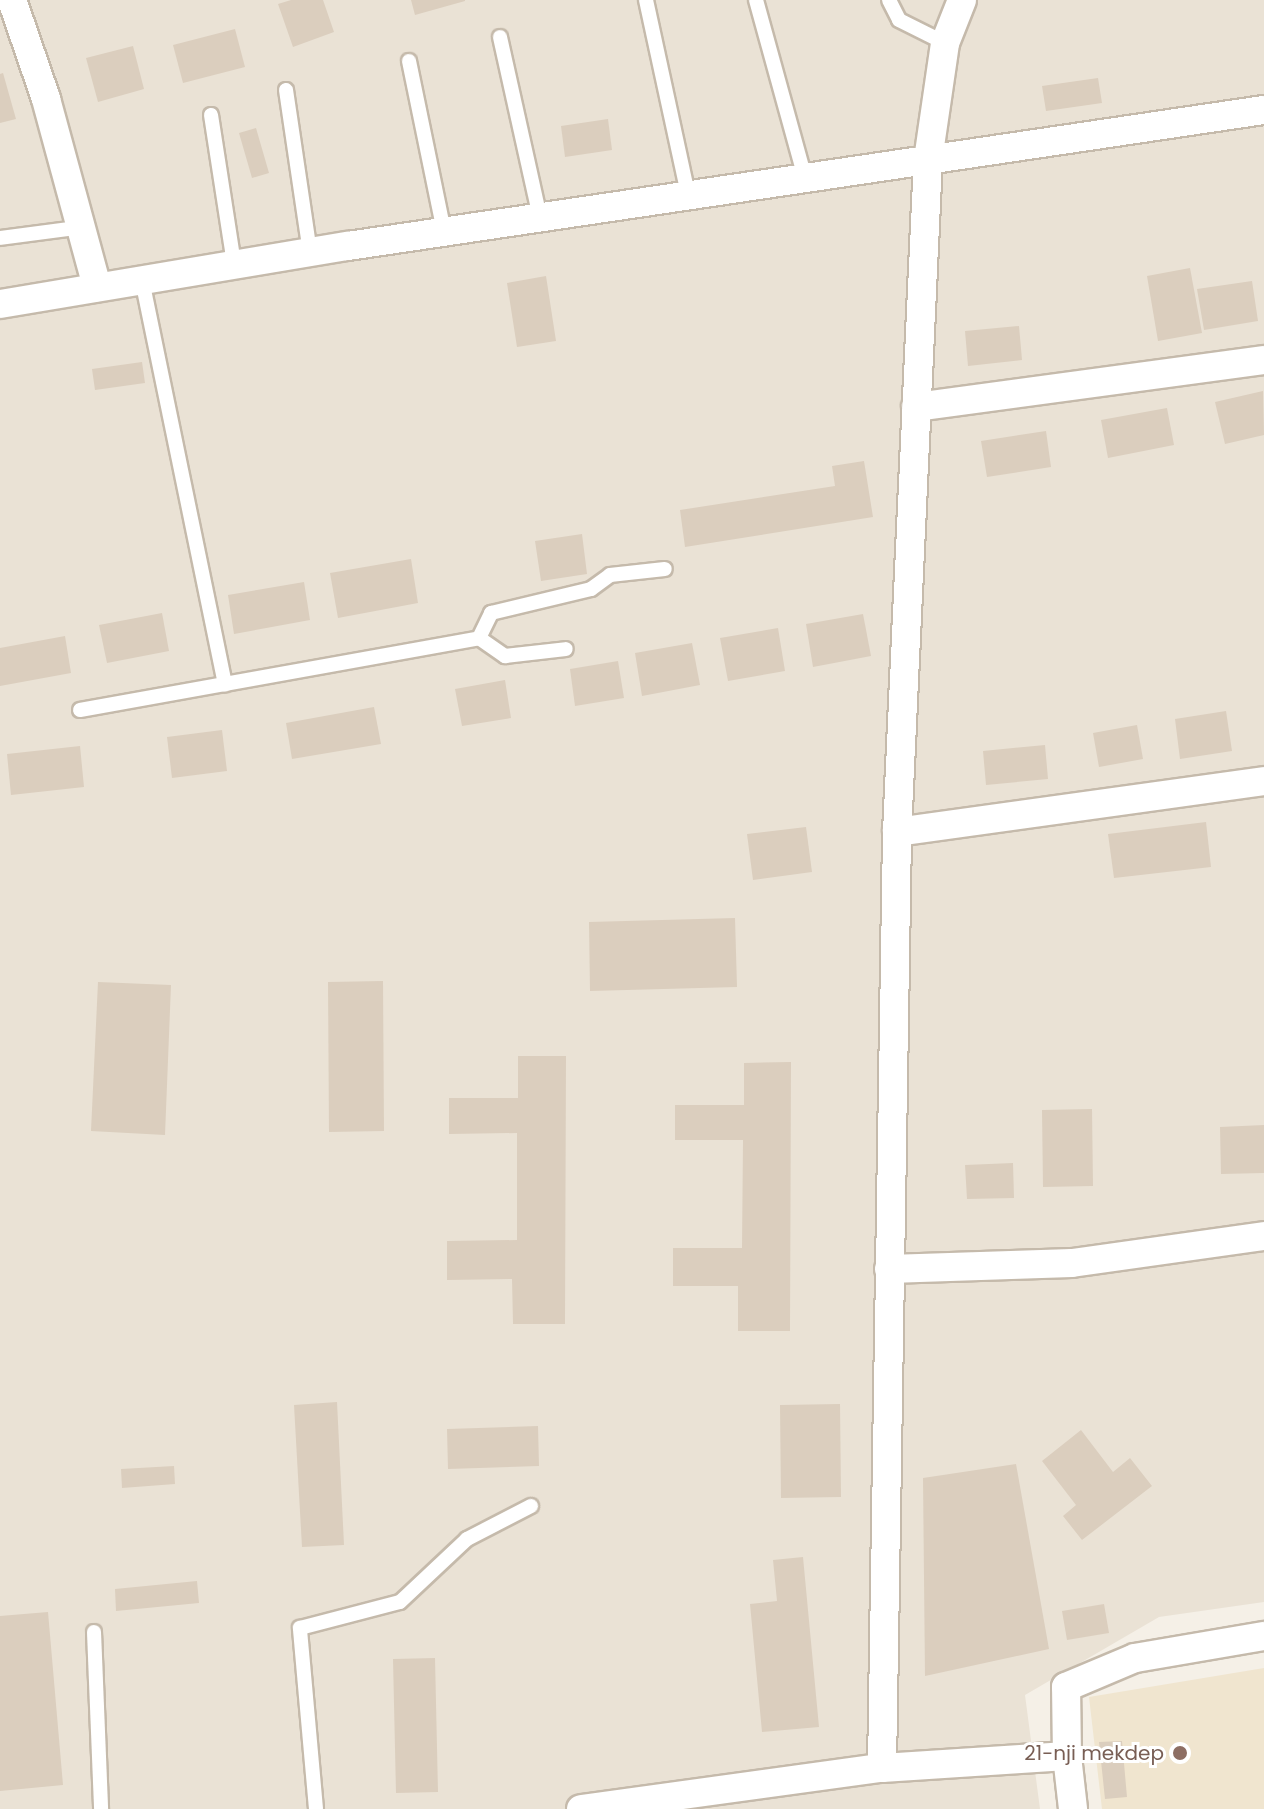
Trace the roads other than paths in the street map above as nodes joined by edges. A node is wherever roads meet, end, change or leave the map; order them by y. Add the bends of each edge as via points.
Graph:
1 (12, 0) edge
2 (646, 0) edge
3 (756, 0) edge
4 (889, 0) edge
5 (962, 0) edge
6 (500, 37) dead end
7 (945, 43) junction
8 (409, 61) dead end
9 (286, 90) dead end
10 (1264, 110) edge
11 (211, 115) dead end
12 (928, 160) junction
13 (805, 178) junction
14 (688, 195) junction
15 (540, 217) junction
16 (84, 227) junction
17 (444, 231) junction
18 (0, 238) edge
19 (310, 252) junction
20 (234, 264) junction
21 (142, 280) junction
22 (97, 287) junction
23 (0, 304) edge
24 (1264, 360) edge
25 (916, 407) junction
26 (665, 569) dead end
27 (479, 638) junction
28 (566, 649) dead end
29 (225, 685) junction
30 (80, 710) dead end
31 (1264, 781) edge
32 (897, 832) junction
33 (1264, 1236) edge
34 (889, 1269) junction
35 (531, 1506) dead end
36 (94, 1632) dead end
37 (1264, 1636) edge
38 (1067, 1756) junction
39 (882, 1768) junction
40 (101, 1809) edge
41 (316, 1809) edge
42 (581, 1809) edge
43 (1073, 1809) edge

1 - 16 street
2 - 14 lane
3 - 13 lane
4 - 7 lane via 899,20
5 - 7 street
6 - 15 lane
7 - 12 street
8 - 17 lane
9 - 19 lane
10 - 12 street
11 - 20 lane
12 - 13 street
12 - 25 street
13 - 14 street
14 - 15 street
15 - 17 street
16 - 18 lane
16 - 22 street
17 - 19 street
19 - 20 street
20 - 21 street
21 - 22 street
21 - 29 lane
22 - 23 street
24 - 25 street
25 - 32 street
26 - 27 lane via 610,575 591,589 491,613
27 - 28 lane via 505,656
27 - 29 lane
29 - 30 lane
31 - 32 street
32 - 34 street
33 - 34 street via 1072,1263
34 - 39 street
35 - 41 lane via 467,1539 400,1602 300,1628
36 - 40 lane
37 - 38 street via 1135,1658 1066,1687
38 - 39 street
38 - 43 street
39 - 42 street

